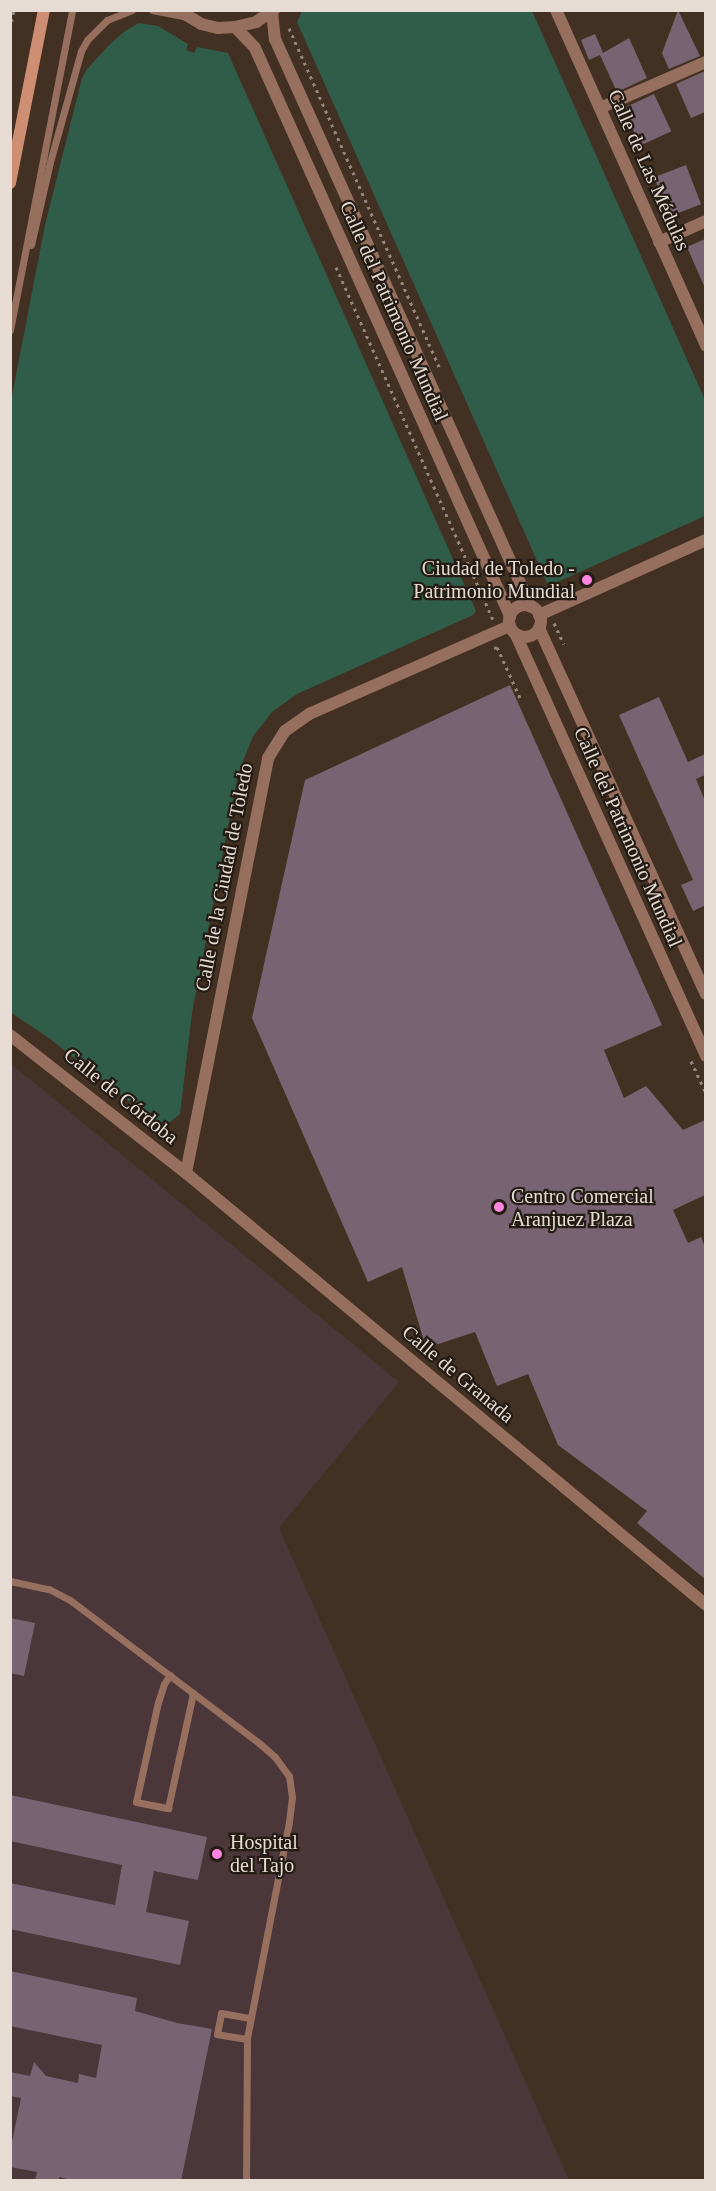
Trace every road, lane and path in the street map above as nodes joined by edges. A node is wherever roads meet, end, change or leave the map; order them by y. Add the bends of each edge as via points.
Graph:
1 (14, 10) edge
2 (44, 10) edge
3 (72, 10) edge
4 (132, 10) edge
5 (152, 10) edge
6 (556, 10) edge
7 (273, 11) edge
8 (181, 13) edge
9 (288, 23) dead end
10 (235, 27) junction
11 (10, 29) edge
12 (705, 62) edge
13 (600, 108) junction
14 (10, 183) edge
15 (705, 221) edge
16 (659, 242) junction
17 (332, 256) dead end
18 (23, 266) junction
19 (10, 330) edge
20 (705, 346) edge
21 (443, 375) dead end
22 (705, 540) edge
23 (535, 611) junction
24 (508, 627) junction
25 (539, 628) junction
26 (490, 650) dead end
27 (521, 700) dead end
28 (705, 994) edge
29 (10, 1035) edge
30 (10, 1043) edge
31 (32, 1050) junction
32 (687, 1051) dead end
33 (705, 1056) edge
34 (705, 1093) edge
35 (186, 1173) junction
36 (10, 1581) edge
37 (705, 1605) edge
38 (170, 1675) junction
39 (193, 1693) junction
40 (249, 2018) junction
41 (247, 2039) junction
42 (246, 2181) edge

1 - 11 path
2 - 14 main road
3 - 18 lane
4 - 18 lane via 106,20 81,51 28,259
5 - 8 lane
6 - 13 street, Calle de Las Médulas
7 - 10 street via 256,22
7 - 23 street, Calle del Patrimonio Mundial via 275,39
8 - 10 street via 218,28
9 - 21 path
10 - 24 street, Calle del Patrimonio Mundial via 255,48
12 - 13 street
13 - 16 street, Calle de Las Médulas
15 - 16 street
16 - 20 street, Calle de Las Médulas
17 - 24 path
18 - 19 lane
22 - 23 street
23 - 24 street via 516,607
23 - 25 street
24 - 25 street via 532,636
24 - 33 street, Calle del Patrimonio Mundial
24 - 35 street, Calle de la Ciudad de Toledo via 309,714 285,731 268,758
25 - 28 street, Calle del Patrimonio Mundial
26 - 27 path via 497,647
29 - 31 street, Calle de Córdoba
30 - 31 lane, Calle de Córdoba
31 - 35 street, Calle de Córdoba
32 - 34 path
35 - 37 street, Calle de Granada
36 - 38 lane via 49,1589 70,1600
38 - 39 lane
38 - 39 lane via 158,1702 136,1802 168,1808
39 - 40 lane via 275,1756 289,1776 289,1822
40 - 41 lane
40 - 41 lane via 221,2013 217,2034
41 - 42 lane

